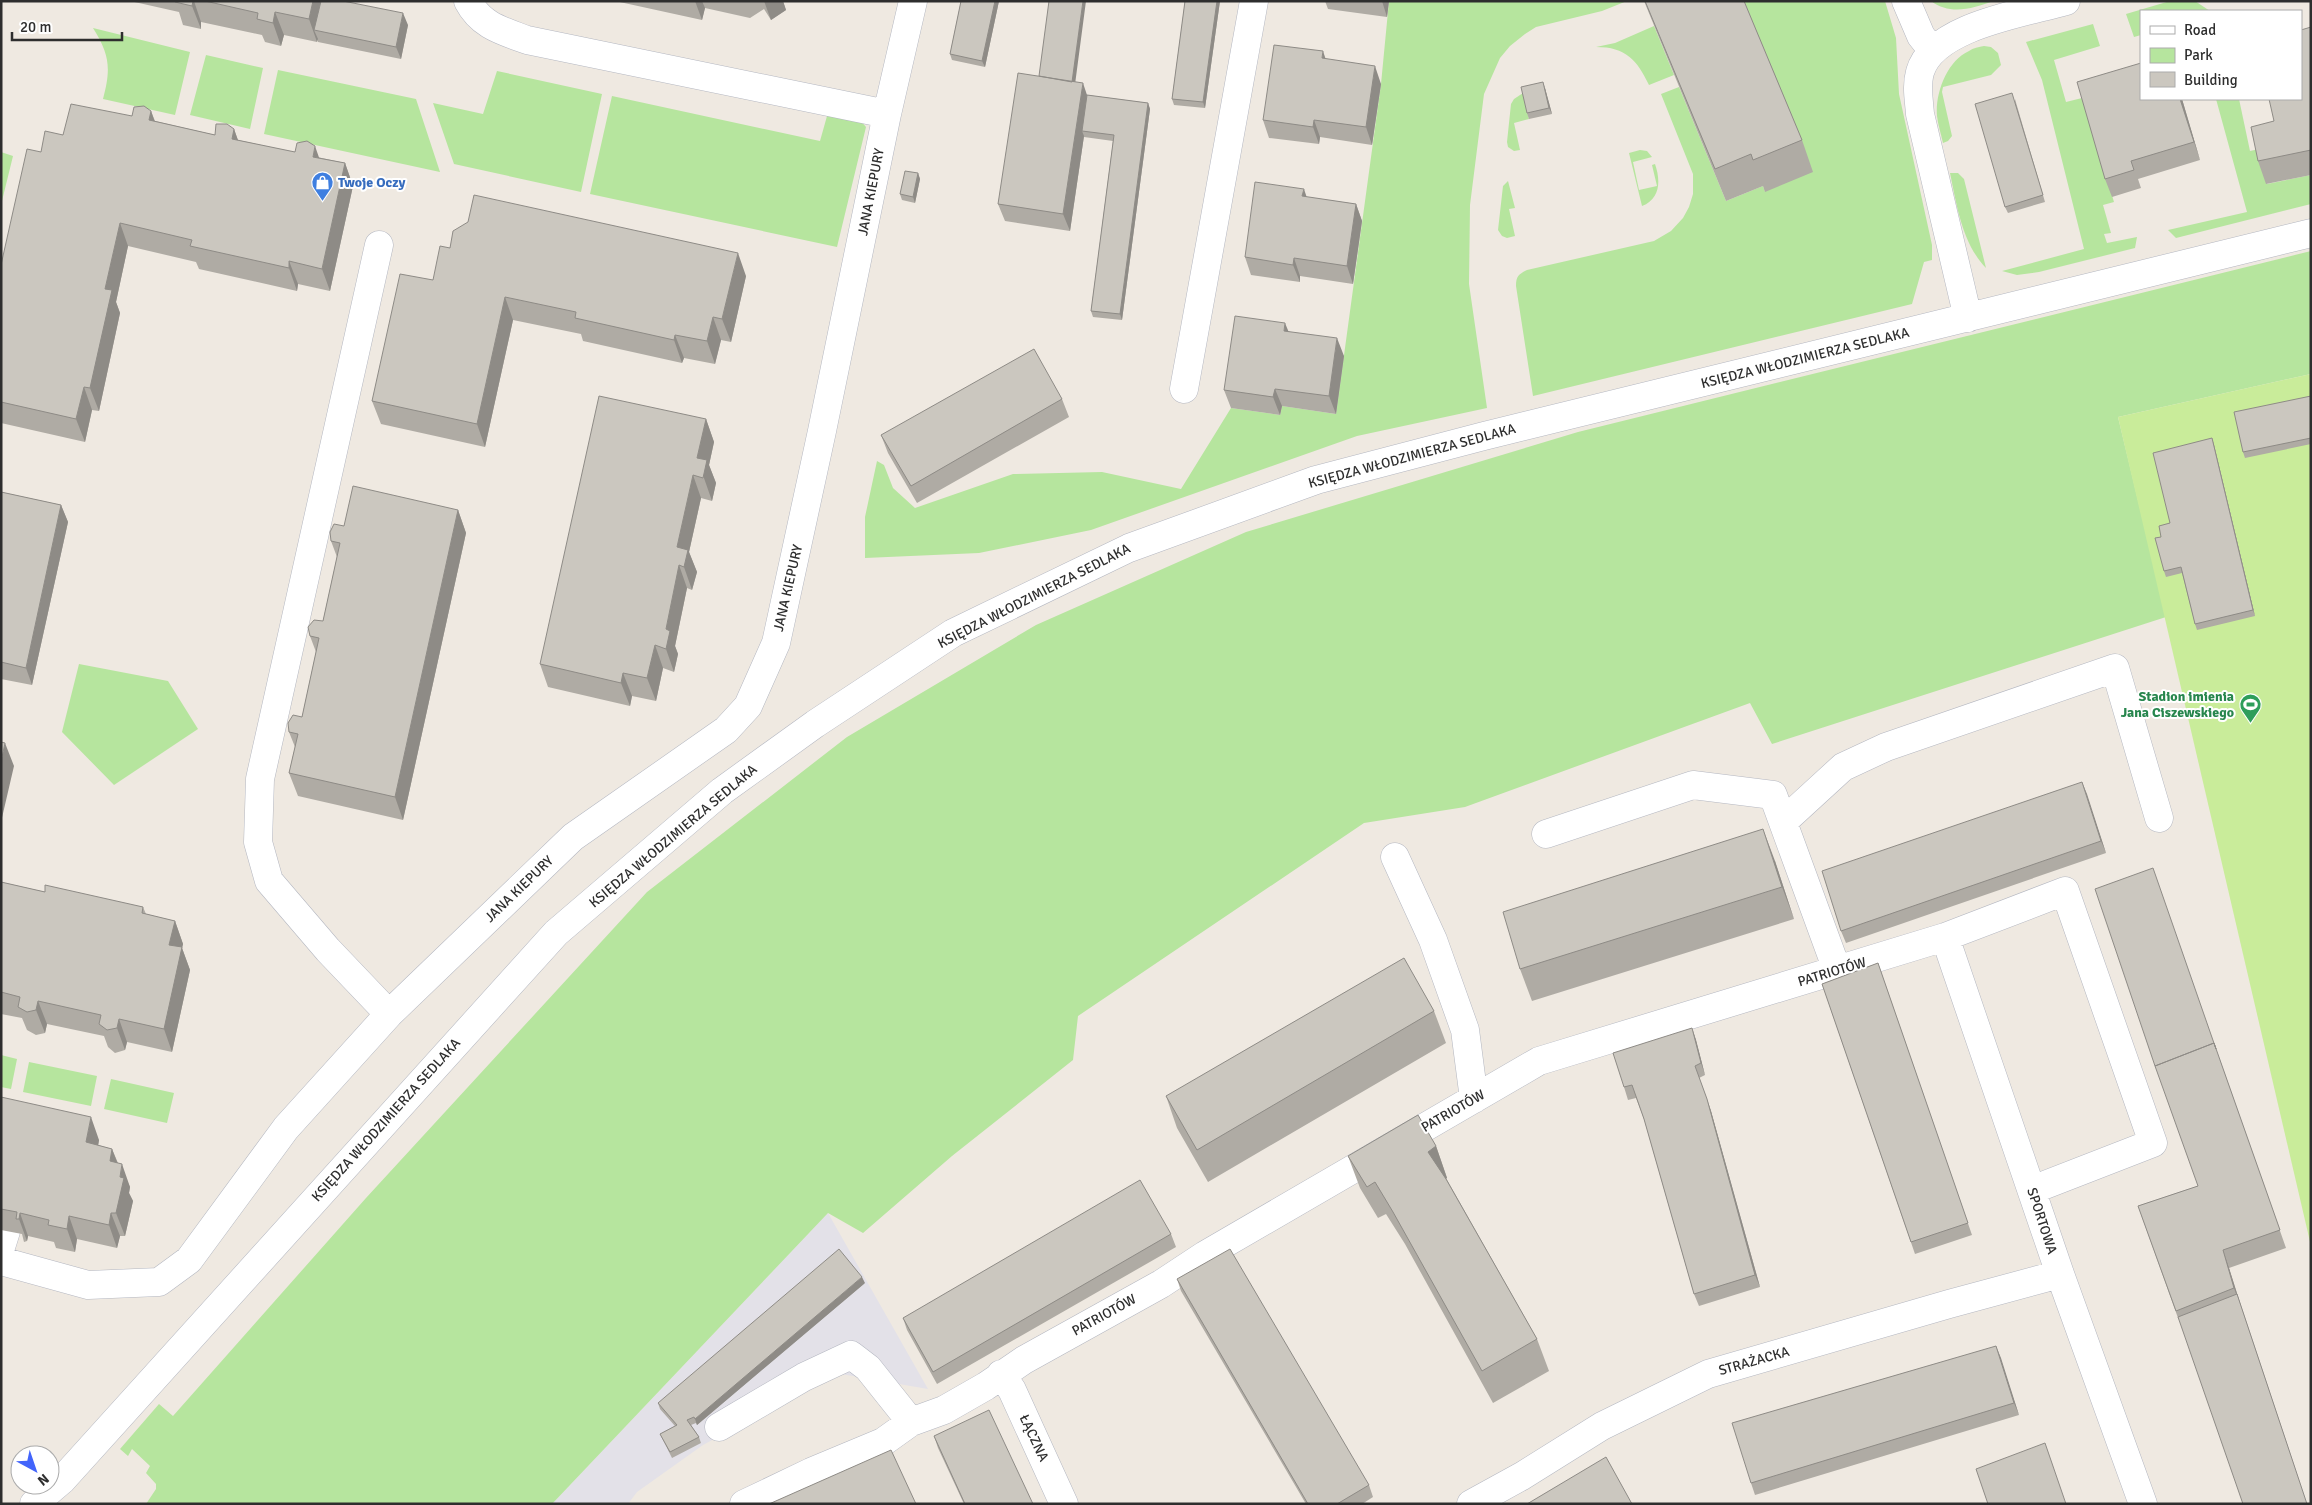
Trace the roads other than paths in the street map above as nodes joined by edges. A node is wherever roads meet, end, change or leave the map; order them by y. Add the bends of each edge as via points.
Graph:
1 (468, 1) edge
2 (913, 1) edge
3 (1254, 1) edge
4 (1906, 1) edge
5 (2066, 1) edge
6 (1933, 51) junction
7 (887, 114) junction
8 (2311, 233) edge
9 (379, 245) dead end
10 (1968, 318) junction
11 (1184, 389) dead end
12 (2159, 818) dead end
13 (1783, 822) junction
14 (1546, 834) dead end
15 (1395, 857) dead end
16 (1945, 937) junction
17 (1837, 970) junction
18 (389, 1014) junction
19 (1474, 1099) junction
20 (2032, 1190) junction
21 (1, 1261) edge
22 (2060, 1274) junction
23 (1002, 1374) junction
24 (911, 1422) junction
25 (719, 1426) dead end
26 (811, 1472) junction
27 (824, 1498) edge
28 (48, 1500) edge
29 (744, 1504) edge
30 (1064, 1504) edge
31 (1471, 1504) edge
32 (2143, 1504) edge

1 - 7 street via 473,11 490,26 528,40
2 - 7 street, JANA KIEPURY
3 - 11 street
4 - 6 street via 1921,36
5 - 6 street via 1963,32
6 - 10 street via 1920,72 1920,114
7 - 18 street, JANA KIEPURY via 776,643 748,706 726,730 573,837
8 - 10 street, KSIĘDZA WŁODZIMIERZA SEDLAKA
9 - 18 street via 260,779 258,842 269,881
10 - 28 street, KSIĘDZA WŁODZIMIERZA SEDLAKA via 1316,480 1129,548 953,633 815,724 722,791 556,932
12 - 13 street via 2115,668 1886,747 1843,767
13 - 14 street via 1773,795 1693,785
13 - 17 street
15 - 19 street via 1433,940 1465,1030
16 - 17 street, PATRIOTÓW
16 - 20 street, SPORTOWA
16 - 20 street, PATRIOTÓW via 2065,891 2145,1119 2153,1144
17 - 19 street, PATRIOTÓW via 1539,1061
18 - 21 street, JANA KIEPURY via 286,1128 189,1260 159,1282 88,1285
19 - 23 street, PATRIOTÓW
20 - 22 street, SPORTOWA
22 - 31 street, STRAŻACKA via 1708,1374 1602,1426
22 - 32 street, SPORTOWA
23 - 24 street, PATRIOTÓW via 944,1410
23 - 30 street, ŁĄCZNA
24 - 25 street via 868,1368 851,1355 804,1377
24 - 26 street, PATRIOTÓW via 883,1442
26 - 27 street
26 - 29 street, PATRIOTÓW

